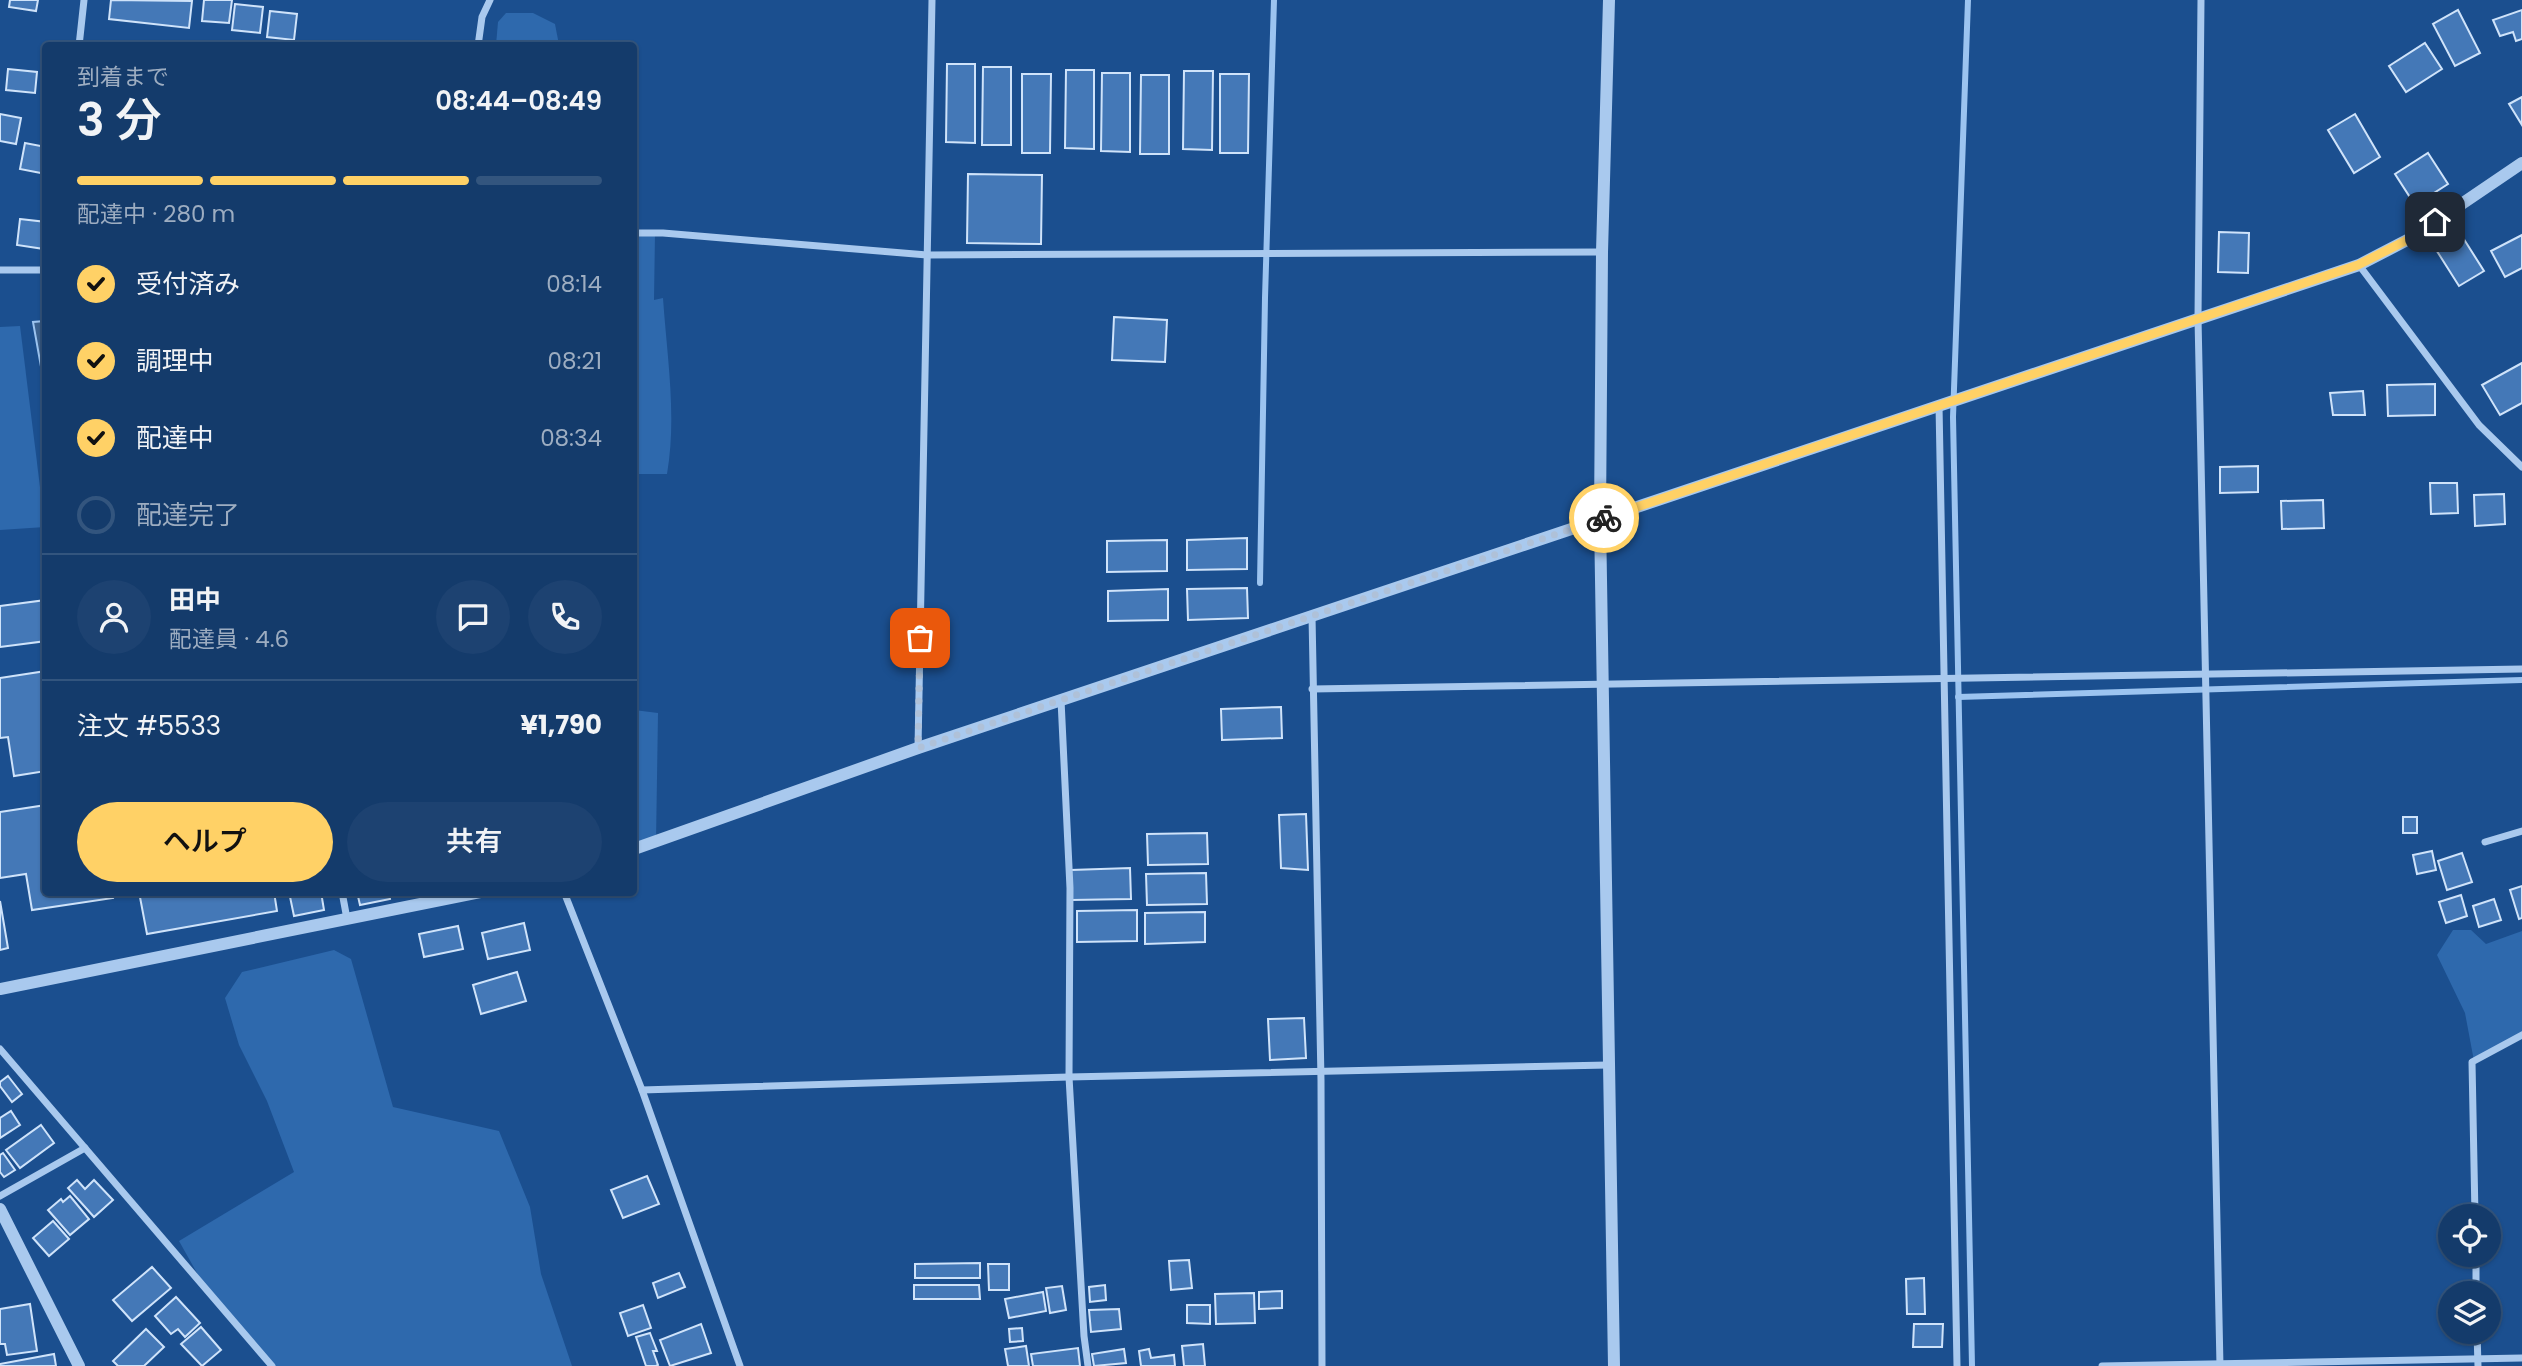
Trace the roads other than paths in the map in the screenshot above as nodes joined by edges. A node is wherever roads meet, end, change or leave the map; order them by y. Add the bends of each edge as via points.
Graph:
1 (84, 0) edge
2 (490, 0) edge
3 (932, 0) edge
4 (1609, 0) edge
5 (2201, 0) edge
6 (79, 42) edge
7 (479, 42) edge
8 (2522, 163) edge
9 (637, 233) edge
10 (1602, 252) junction
11 (927, 255) junction
12 (2358, 265) junction
13 (0, 270) edge
14 (42, 270) edge
15 (2197, 318) junction
16 (1939, 405) junction
17 (2522, 467) edge
18 (1600, 519) junction
19 (1312, 615) junction
20 (2522, 669) edge
21 (2206, 676) junction
22 (1942, 679) junction
23 (1604, 683) junction
24 (1312, 689) junction
25 (1062, 700) junction
26 (918, 748) junction
27 (2522, 831) edge
28 (2485, 842) dead end
29 (637, 848) edge
30 (343, 896) edge
31 (460, 896) edge
32 (566, 896) edge
33 (347, 919) junction
34 (0, 989) edge
35 (2522, 1035) edge
36 (0, 1049) edge
37 (1608, 1065) junction
38 (1321, 1072) junction
39 (1069, 1077) junction
40 (642, 1090) junction
41 (85, 1148) junction
42 (0, 1196) edge
43 (2475, 1204) edge
44 (0, 1209) edge
45 (2477, 1344) edge
46 (2522, 1358) edge
47 (2478, 1362) edge
48 (2220, 1365) edge
49 (79, 1366) edge
50 (272, 1366) edge
51 (740, 1366) edge
52 (1088, 1366) edge
53 (1322, 1366) edge
54 (1614, 1366) edge
55 (1957, 1366) edge
56 (2102, 1366) edge

1 - 6 street
2 - 7 street
3 - 11 street
4 - 10 street
5 - 15 street
8 - 12 street via 2413,237
9 - 11 street
10 - 11 street
10 - 18 street
11 - 26 street
12 - 15 street
12 - 17 street via 2479,425
13 - 14 street
15 - 16 street
15 - 21 street
16 - 18 street
16 - 22 street
18 - 19 street
18 - 23 street
19 - 24 street
19 - 25 street
20 - 21 street
21 - 22 street
21 - 48 street
22 - 23 street
22 - 55 street
23 - 24 street
23 - 37 street
24 - 38 street
25 - 26 street
25 - 39 street via 1070,888
26 - 29 street
27 - 28 street
30 - 33 street
31 - 33 street
32 - 40 street
33 - 34 street
35 - 43 street via 2472,1062
36 - 41 street
37 - 38 street
37 - 54 street
38 - 39 street
38 - 53 street
39 - 40 street
39 - 52 street
40 - 51 street
41 - 42 street
41 - 50 street
44 - 49 street
45 - 47 street
46 - 47 street
47 - 48 street
48 - 56 street

